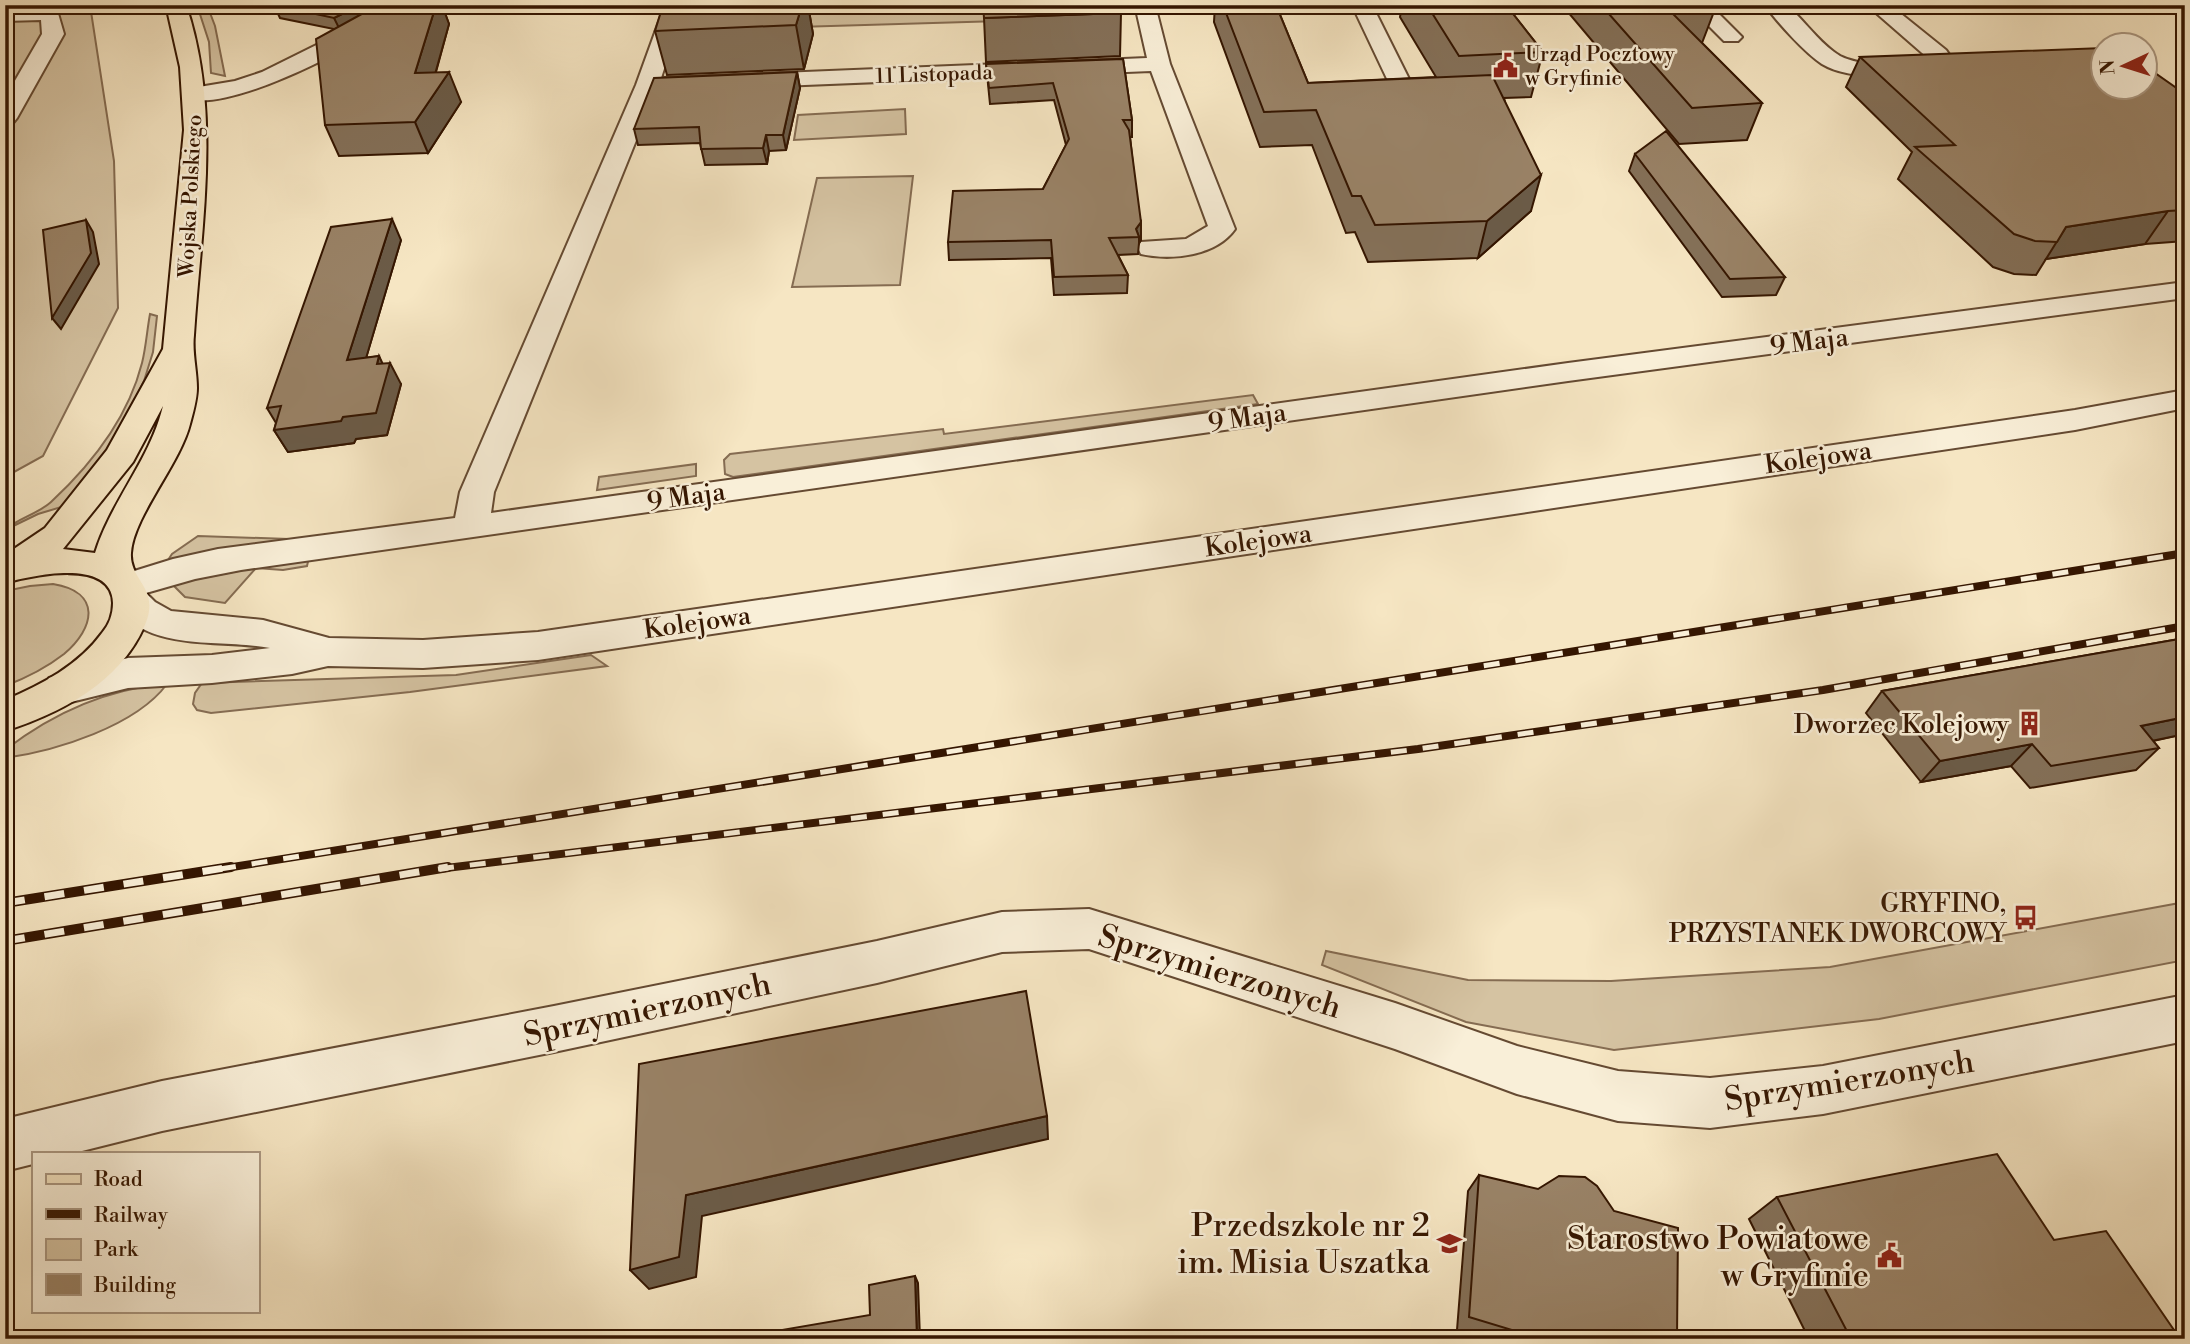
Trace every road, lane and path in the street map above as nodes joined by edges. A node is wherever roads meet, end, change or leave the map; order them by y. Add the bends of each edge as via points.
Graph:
1 (176, 5) edge
2 (413, 5) edge
3 (675, 5) edge
4 (1145, 5) edge
5 (1362, 5) edge
6 (1698, 5) edge
7 (1840, 5) edge
8 (1877, 5) edge
9 (1777, 7) edge
10 (5, 15) edge
11 (1731, 37) dead end
12 (1159, 64) junction
13 (1400, 83) edge
14 (647, 85) junction
15 (195, 94) junction
16 (5, 118) edge
17 (1152, 248) dead end
18 (2185, 290) edge
19 (178, 347) junction
20 (2185, 399) edge
21 (471, 527) junction
22 (5, 570) edge
23 (125, 586) junction
24 (328, 652) junction
25 (62, 689) junction
26 (13, 716) edge
27 (2185, 1018) edge
28 (5, 1145) edge

1 - 15 main road, Wojska Polskiego
2 - 15 street via 270,77
3 - 14 street
4 - 12 street
5 - 13 street
6 - 11 street
7 - 9 street
8 - 9 street via 1944,63 1847,66 1832,60
10 - 16 street via 50,14 53,34
12 - 14 street, 11 Listopada
12 - 17 street via 1222,229 1192,247
14 - 21 street via 477,492
15 - 19 main road, Wojska Polskiego via 191,208
18 - 21 street, 9 Maja
19 - 22 main road, Wojska Polskiego via 131,438 90,495 57,536
19 - 23 main road, Wojska Polskiego via 182,389 174,426 119,532 113,553
20 - 24 street, Kolejowa via 2075,420 538,646 437,653
21 - 23 street, 9 Maja via 223,561
22 - 23 main road via 69,561 103,566
23 - 24 street, Kolejowa via 138,611 149,618 255,632
23 - 25 main road, Wojska Polskiego via 131,614 115,644
24 - 25 street, Kolejowa via 212,669 128,673
25 - 26 main road, Wojska Polskiego
27 - 28 street, Sprzymierzonych via 1822,1090 1710,1103 1618,1096 1517,1070 1089,929 1002,933 554,1029 162,1106

